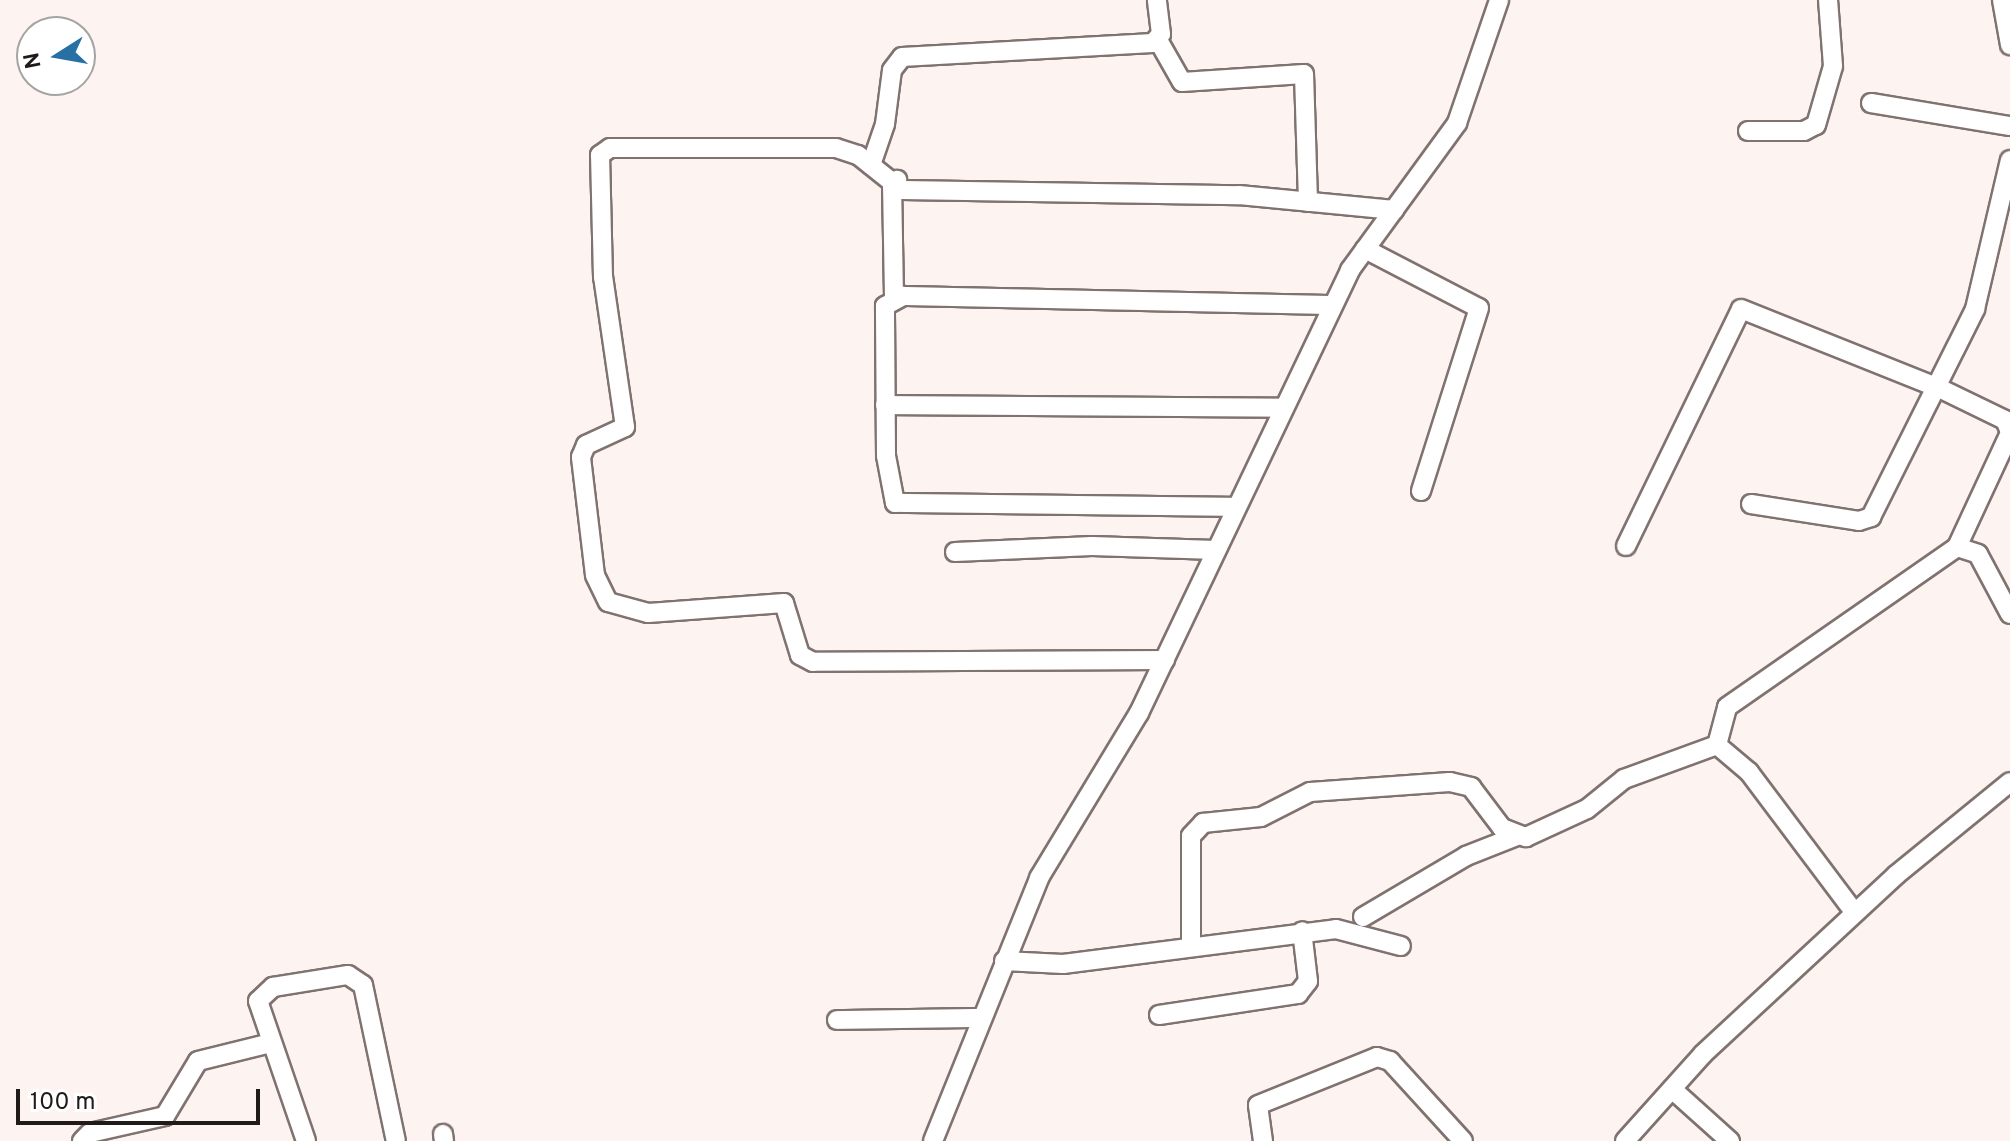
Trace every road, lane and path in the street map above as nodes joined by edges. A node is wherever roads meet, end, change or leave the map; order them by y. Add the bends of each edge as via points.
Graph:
1 (1157, 0) edge
2 (1499, 0) edge
3 (1828, 0) edge
4 (2002, 0) edge
5 (1158, 40) junction
6 (2010, 45) edge
7 (1871, 103) dead end
8 (2010, 126) edge
9 (1748, 131) dead end
10 (2010, 160) edge
11 (871, 165) junction
12 (894, 183) junction
13 (1308, 202) junction
14 (1394, 210) junction
15 (1365, 249) junction
16 (894, 297) junction
17 (1332, 305) junction
18 (1939, 388) junction
19 (885, 405) junction
20 (1282, 408) junction
21 (2010, 432) edge
22 (1421, 491) dead end
23 (1751, 504) dead end
24 (1236, 507) junction
25 (1626, 546) dead end
26 (1957, 547) junction
27 (1216, 550) junction
28 (955, 552) dead end
29 (2010, 614) edge
30 (1165, 660) junction
31 (1717, 745) junction
32 (2010, 782) edge
33 (1517, 836) junction
34 (1855, 913) junction
35 (1363, 917) dead end
36 (1302, 931) junction
37 (1191, 944) junction
38 (1401, 946) dead end
39 (1004, 961) junction
40 (1159, 1015) dead end
41 (982, 1018) junction
42 (837, 1020) dead end
43 (271, 1043) junction
44 (1672, 1089) junction
45 (300, 1140) edge
46 (82, 1141) edge
47 (396, 1141) edge
48 (933, 1141) edge
49 (1263, 1141) edge
50 (1463, 1141) edge
51 (1625, 1141) edge
52 (1730, 1141) edge

1 - 5 street
2 - 14 street via 1457,123
3 - 9 street via 1833,66 1816,125 1804,131
4 - 6 street
5 - 11 street via 902,57 892,70
5 - 13 street via 1182,82 1304,74
7 - 8 street
10 - 18 street via 1975,309
11 - 12 street
11 - 30 street via 836,148 602,152 603,277 625,427 586,445 581,457 602,596 648,613 784,603 792,612 800,655 813,662
12 - 13 street
12 - 16 street
13 - 14 street
14 - 15 street
15 - 17 street
15 - 22 street via 1479,308
16 - 17 street
16 - 19 street via 884,312
17 - 20 street
18 - 21 street via 2005,420
18 - 23 street via 1866,521
18 - 25 street via 1741,309
19 - 20 street
19 - 24 street via 895,503
20 - 24 street
21 - 26 street
24 - 27 street
26 - 29 street via 1978,554
26 - 31 street via 1727,707
27 - 28 street via 1092,546
27 - 30 street
30 - 39 street via 1045,866
31 - 33 street via 1624,779 1587,809 1537,835
31 - 34 street via 1749,772
32 - 34 street
33 - 35 street via 1466,856
33 - 37 street via 1502,828 1471,787 1450,782 1310,792 1261,817 1203,823 1191,836
34 - 44 street
36 - 37 street
36 - 38 street via 1355,929
36 - 40 street via 1308,981 1298,994
37 - 39 street via 1063,964
39 - 41 street
41 - 42 street
41 - 48 street
43 - 45 street
43 - 46 street via 198,1061 165,1116 90,1133
43 - 47 street via 259,1010 266,989 348,975 360,979
44 - 51 street
44 - 52 street
49 - 50 street via 1258,1105 1377,1057 1390,1061

